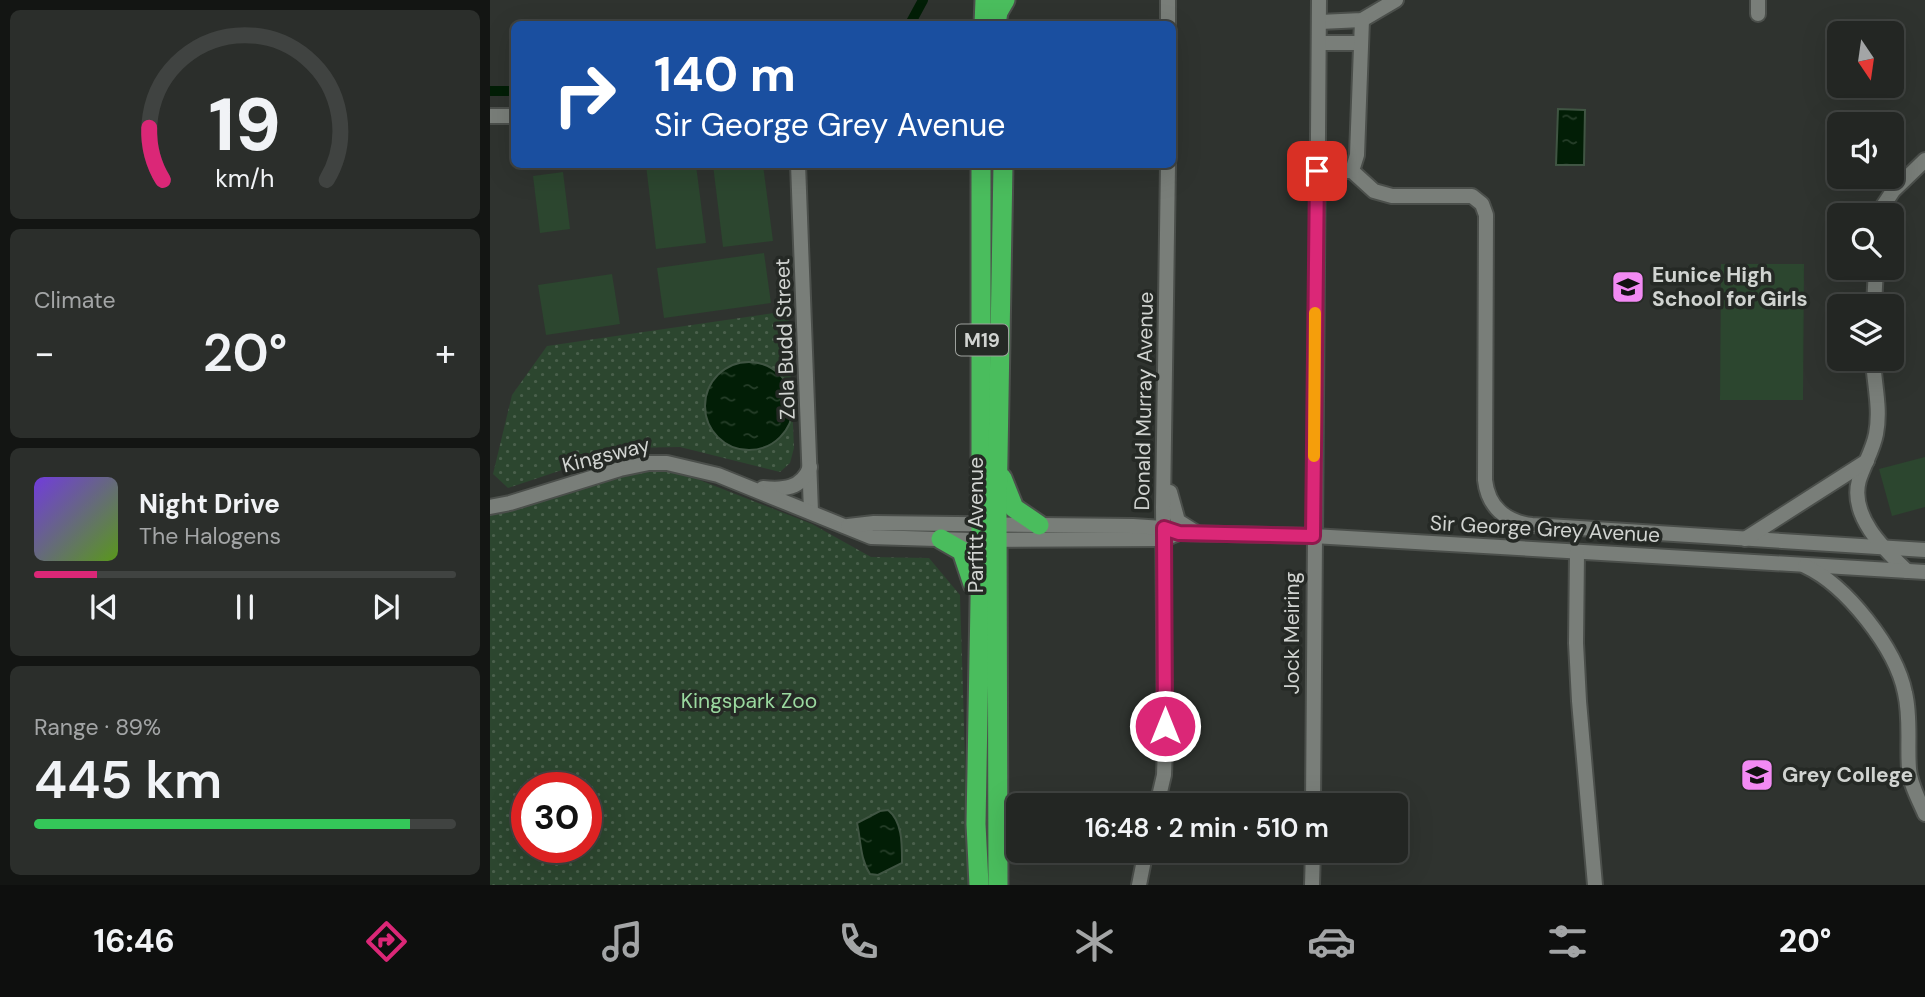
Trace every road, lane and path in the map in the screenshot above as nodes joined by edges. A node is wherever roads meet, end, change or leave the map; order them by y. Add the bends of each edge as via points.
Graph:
1 (985, 0) edge
2 (1005, 0) edge
3 (1168, 0) edge
4 (1320, 0) edge
5 (1395, 0) edge
6 (1362, 20) junction
7 (984, 21) edge
8 (996, 21) edge
9 (1004, 21) edge
10 (1168, 21) edge
11 (1320, 22) junction
12 (1319, 43) junction
13 (1361, 43) junction
14 (490, 116) edge
15 (511, 117) edge
16 (1925, 160) edge
17 (798, 168) edge
18 (981, 168) edge
19 (993, 168) edge
20 (1003, 168) edge
21 (1168, 168) edge
22 (1317, 171) junction
23 (1352, 171) junction
24 (1885, 203) edge
25 (981, 238) junction
26 (1875, 371) edge
27 (1867, 461) junction
28 (810, 467) junction
29 (1164, 467) junction
30 (999, 470) junction
31 (745, 486) junction
32 (490, 507) edge
33 (1163, 507) junction
34 (811, 512) junction
35 (1039, 525) junction
36 (848, 526) junction
37 (1132, 526) junction
38 (989, 532) junction
39 (1197, 533) junction
40 (1164, 534) junction
41 (1313, 536) junction
42 (942, 539) junction
43 (1745, 539) junction
44 (1882, 548) junction
45 (1925, 550) edge
46 (1577, 553) junction
47 (1797, 563) junction
48 (1907, 571) junction
49 (1925, 572) edge
50 (979, 609) junction
51 (998, 738) junction
52 (1160, 793) edge
53 (1313, 793) edge
54 (1922, 798) edge
55 (1925, 814) edge
56 (976, 824) junction
57 (1143, 863) edge
58 (1312, 863) edge
59 (979, 885) edge
60 (998, 885) edge
61 (1139, 885) edge
62 (1312, 885) edge
63 (1595, 885) edge

1 - 7 highway
2 - 8 highway
2 - 9 highway
3 - 10 street
4 - 11 street, Jock Meiring
5 - 6 street
6 - 11 street
6 - 13 street
11 - 12 street, Jock Meiring
12 - 13 street
12 - 22 street, Jock Meiring
13 - 23 street via 1357,155
14 - 15 street
16 - 24 street
17 - 28 street, Zola Budd Street
18 - 25 highway, Parfitt Avenue / M19
19 - 25 highway via 991,215
20 - 30 highway, Parfitt Avenue / M19
21 - 29 street, Donald Murray Avenue
22 - 23 street
22 - 41 street, Jock Meiring
23 - 43 street via 1374,191 1392,196 1472,196 1482,204 1486,215 1485,480 1491,502 1501,513 1514,522 1532,525
25 - 38 highway, Parfitt Avenue / M19
26 - 27 street via 1879,406
27 - 43 street
27 - 44 street via 1858,501
28 - 31 street via 792,487
28 - 34 street, Zola Budd Street
29 - 33 street, Donald Murray Avenue
29 - 39 street via 1178,521
30 - 35 highway via 1014,508
30 - 38 highway, Parfitt Avenue / M19
31 - 32 street, Kingsway via 697,468 649,463
31 - 34 street, Kingsway
33 - 37 street via 1154,517
33 - 40 street, Donald Murray Avenue
34 - 36 street, Kingsway
35 - 37 street, Sir George Grey Avenue
35 - 38 street, Sir George Grey Avenue
36 - 38 street, Kingsway via 874,523
36 - 42 street, Kingsway via 871,537
37 - 40 street, Sir George Grey Avenue
38 - 40 street, Sir George Grey Avenue
38 - 42 street, Kingsway
38 - 50 highway, Parfitt Avenue / M19
38 - 51 highway, Parfitt Avenue / M19
39 - 40 street, Sir George Grey Avenue
39 - 41 street, Sir George Grey Avenue
40 - 52 street, Donald Murray Avenue via 1165,746
41 - 46 street, Sir George Grey Avenue
41 - 53 street, Jock Meiring
42 - 50 highway via 962,551
43 - 44 street
44 - 45 street
44 - 48 street
46 - 47 street, Sir George Grey Avenue
46 - 63 street via 1579,701
47 - 48 street, Sir George Grey Avenue
47 - 54 street via 1840,589 1892,657 1906,694 1909,771
48 - 49 street, Sir George Grey Avenue
50 - 56 highway, Parfitt Avenue / M19
51 - 56 highway via 983,755
51 - 60 highway, Parfitt Avenue / M19
54 - 55 street
56 - 59 highway, Parfitt Avenue / M19
57 - 61 street
58 - 62 street

